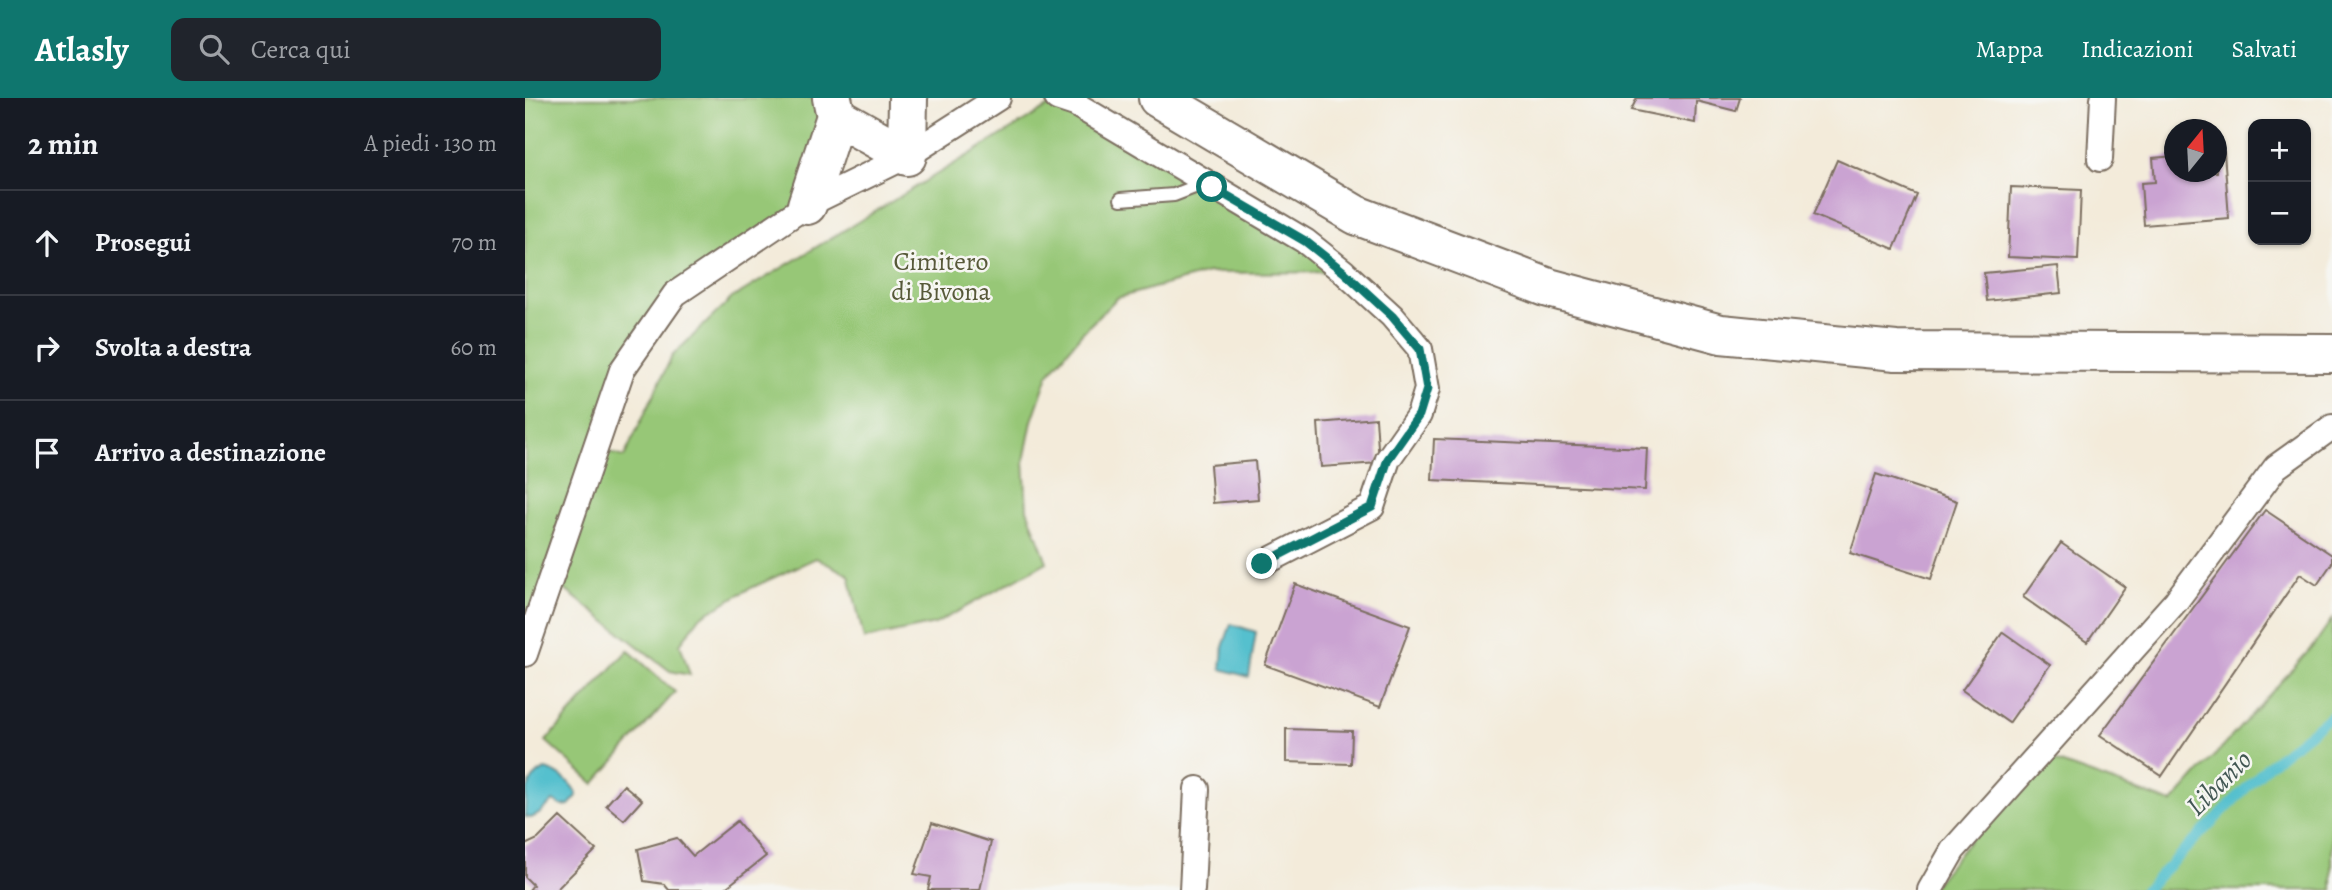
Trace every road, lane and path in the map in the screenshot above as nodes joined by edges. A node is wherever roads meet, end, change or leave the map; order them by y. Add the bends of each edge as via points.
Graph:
1 (908, 98) edge
2 (998, 98) edge
3 (1056, 98) edge
4 (1158, 98) edge
5 (2103, 98) edge
6 (834, 107) edge
7 (907, 156) junction
8 (2101, 159) dead end
9 (1205, 183) junction
10 (1121, 199) dead end
11 (807, 205) junction
12 (2332, 354) edge
13 (2332, 427) edge
14 (1262, 564) dead end
15 (525, 654) edge
16 (1196, 789) dead end
17 (1192, 890) edge
18 (1930, 890) edge

1 - 7 main road
2 - 7 street
3 - 9 street via 1075,104
4 - 12 main road via 1356,215 1549,288 1721,334 1896,351
5 - 8 street
6 - 7 main road
6 - 11 main road
7 - 11 street
9 - 10 lane via 1174,195
9 - 14 street via 1305,241 1392,316 1420,349 1427,389 1419,415 1388,459 1372,507
11 - 15 street via 675,294 622,370
13 - 18 street via 2276,467 2176,601 1953,850
16 - 17 street

